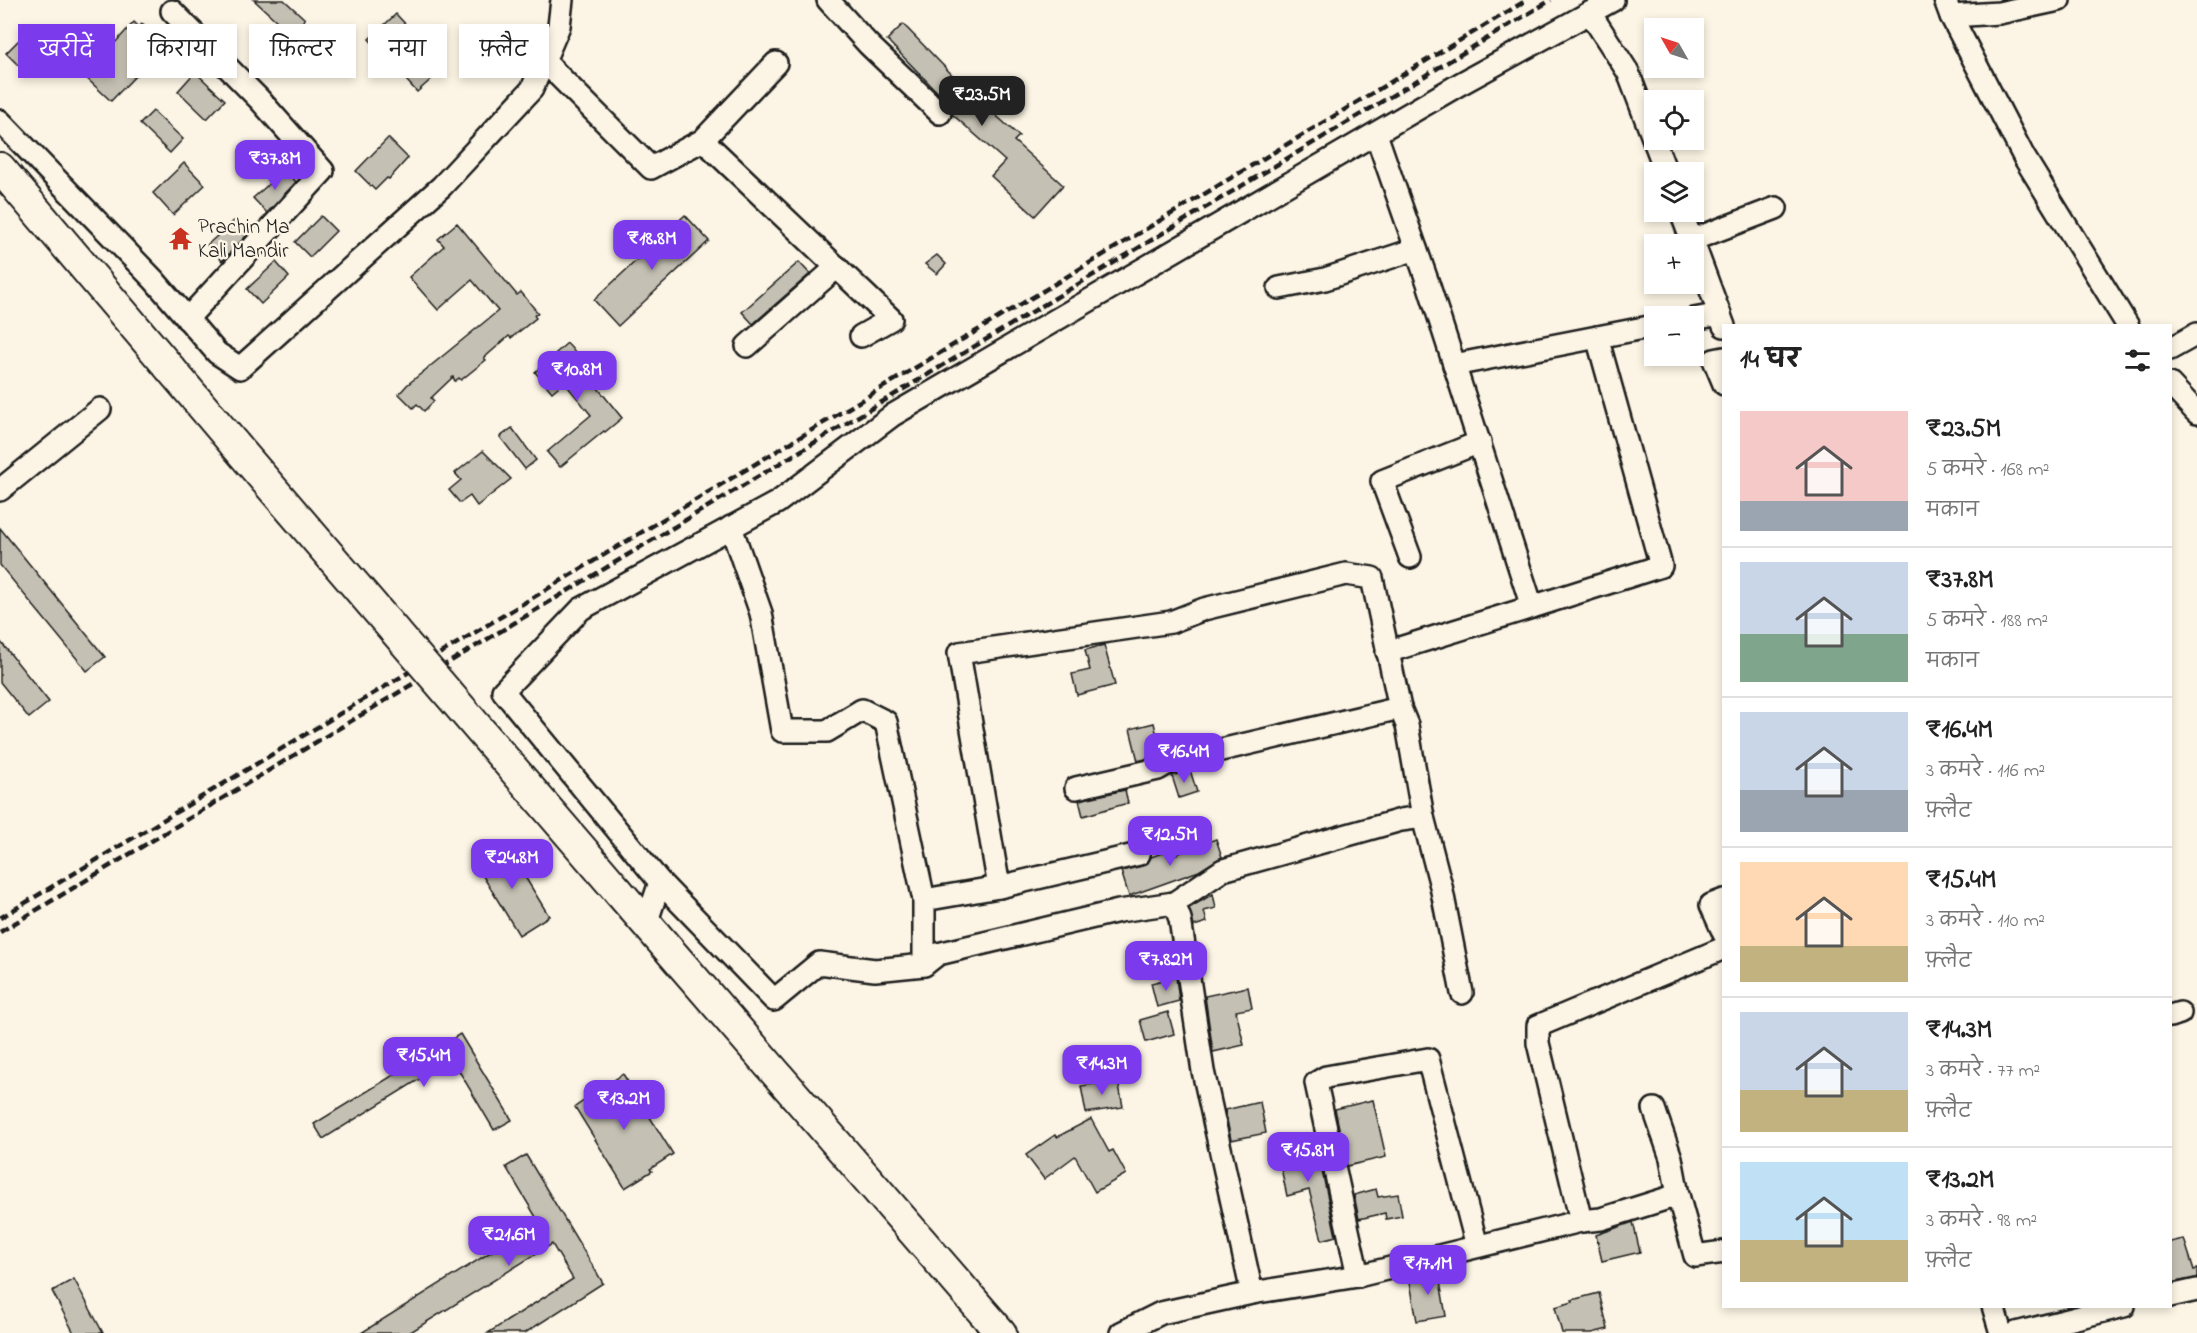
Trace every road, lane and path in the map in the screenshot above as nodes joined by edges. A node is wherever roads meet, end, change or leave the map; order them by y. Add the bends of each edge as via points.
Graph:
1 (562, 0) edge
2 (828, 0) edge
3 (1613, 0) edge
4 (2059, 0) edge
5 (1948, 8) edge
6 (172, 11) dead end
7 (1590, 13) junction
8 (549, 49) edge
9 (776, 63) dead end
10 (549, 66) edge
11 (537, 78) edge
12 (939, 113) dead end
13 (0, 121) edge
14 (1376, 134) junction
15 (703, 140) junction
16 (1662, 162) edge
17 (0, 168) edge
18 (1776, 208) dead end
19 (1704, 238) edge
20 (1416, 249) junction
21 (837, 267) junction
22 (1704, 272) edge
23 (1279, 288) dead end
24 (188, 319) junction
25 (1704, 319) edge
26 (1722, 320) edge
27 (2127, 324) edge
28 (1644, 328) edge
29 (2197, 334) edge
30 (861, 336) dead end
31 (1597, 337) junction
32 (747, 346) dead end
33 (2172, 348) edge
34 (1722, 358) edge
35 (1454, 365) junction
36 (1722, 379) edge
37 (2172, 386) edge
38 (100, 409) dead end
39 (2197, 413) edge
40 (1479, 442) junction
41 (0, 490) edge
42 (731, 527) junction
43 (1410, 557) dead end
44 (1532, 607) junction
45 (1387, 652) junction
46 (1401, 708) junction
47 (1076, 788) dead end
48 (1423, 817) junction
49 (1139, 854) dead end
50 (660, 882) junction
51 (999, 887) junction
52 (924, 900) junction
53 (1722, 901) edge
54 (1174, 903) junction
55 (646, 924) junction
56 (1722, 930) edge
57 (1722, 949) edge
58 (924, 965) junction
59 (1462, 993) dead end
60 (1654, 1109) dead end
61 (1678, 1195) junction
62 (1581, 1221) junction
63 (1477, 1246) junction
64 (1722, 1252) edge
65 (1358, 1276) junction
66 (2197, 1290) edge
67 (1252, 1293) junction
68 (2172, 1296) edge
69 (1994, 1308) edge
70 (2116, 1308) edge
71 (1000, 1333) edge
72 (1120, 1333) edge
73 (2001, 1333) edge
74 (2016, 1333) edge

1 - 8 street via 559,26
2 - 12 street
3 - 7 street
4 - 5 street via 1999,13
5 - 27 street via 2024,157
6 - 24 street via 323,171
7 - 14 street
7 - 16 street via 1628,72
9 - 15 street
10 - 15 street via 651,168
11 - 24 street via 532,90 442,186 240,368 217,353
13 - 24 street
14 - 20 street
14 - 42 street via 893,415 778,502
15 - 21 street
17 - 55 main road, bridge
18 - 19 street
20 - 23 street via 1325,279
20 - 35 street
21 - 30 street via 891,319
21 - 32 street
22 - 26 street
25 - 26 street
28 - 31 street
29 - 33 street
31 - 35 street
31 - 44 street via 1661,566
34 - 36 street via 1714,360
35 - 40 street
37 - 39 street
38 - 41 street
40 - 43 street via 1382,481
40 - 44 street
42 - 50 street via 581,609 503,691
42 - 52 street via 761,613 782,731 827,731 862,710 886,722
44 - 45 street
45 - 46 street
45 - 51 street via 1372,578 1346,574 1204,609 1171,622 959,653
46 - 47 street
46 - 48 street
48 - 54 street via 1223,870
48 - 59 street via 1442,886
49 - 51 street
50 - 55 street
50 - 58 street via 774,1000 819,963 875,970
51 - 52 street
52 - 58 street
53 - 56 street via 1711,905
54 - 58 street via 1119,911 938,954
54 - 67 street via 1180,919 1203,1071
55 - 71 main road
57 - 62 street via 1538,1026 1538,1043
60 - 61 street via 1671,1158
61 - 62 street via 1601,1219
61 - 64 street via 1695,1256
62 - 63 street
63 - 65 street
63 - 65 street via 1428,1059 1326,1077 1316,1083
65 - 67 street
66 - 68 street
67 - 72 street via 1161,1313
69 - 73 street
70 - 74 street

